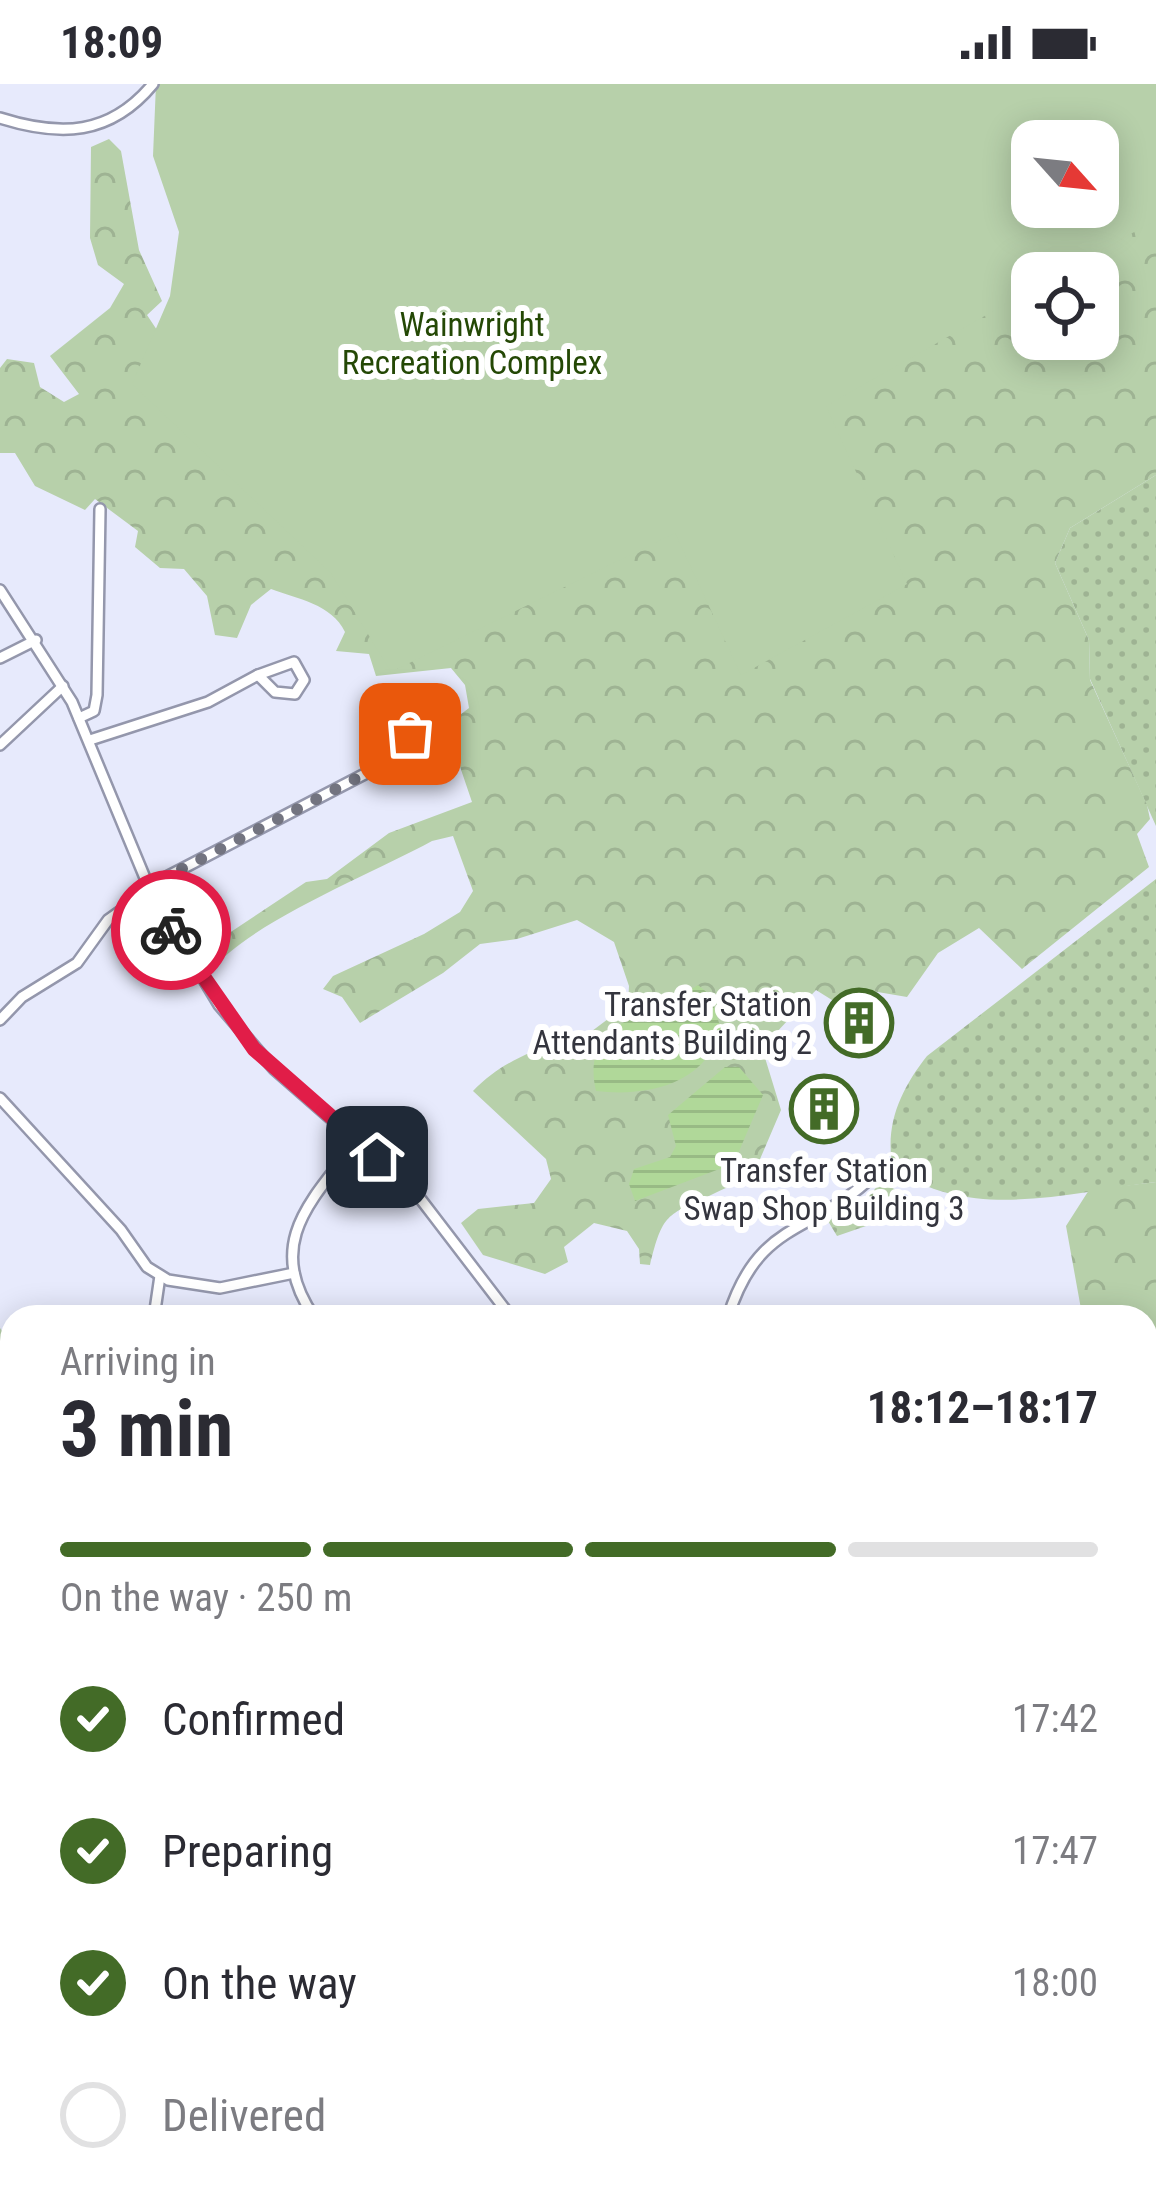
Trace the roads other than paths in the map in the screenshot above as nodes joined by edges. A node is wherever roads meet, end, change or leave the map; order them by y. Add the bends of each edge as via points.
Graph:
1 (153, 84) edge
2 (0, 118) edge
3 (100, 509) dead end
4 (0, 590) edge
5 (36, 640) junction
6 (0, 658) edge
7 (258, 675) junction
8 (63, 686) junction
9 (79, 718) junction
10 (89, 740) junction
11 (0, 745) edge
12 (384, 764) junction
13 (150, 888) junction
14 (0, 1020) edge
15 (0, 1098) edge
16 (358, 1140) junction
17 (874, 1174) dead end
18 (294, 1273) junction
19 (160, 1276) junction
20 (156, 1305) edge
21 (309, 1305) edge
22 (502, 1305) edge
23 (732, 1305) edge

1 - 2 street via 93,128 48,132
3 - 9 street via 97,695 94,711
4 - 5 street
5 - 6 street
5 - 8 street
7 - 7 street via 285,696 304,680 294,662
7 - 10 street via 181,713
8 - 9 street
8 - 11 street
9 - 10 street
10 - 13 street
12 - 12 street via 418,765 424,745 402,737
12 - 13 street
13 - 14 street via 77,963
13 - 16 street via 242,1035
15 - 19 street
16 - 18 street via 296,1226
16 - 22 street via 434,1214
17 - 23 street via 848,1199 761,1250
18 - 19 street via 208,1288
18 - 21 street
19 - 20 street

